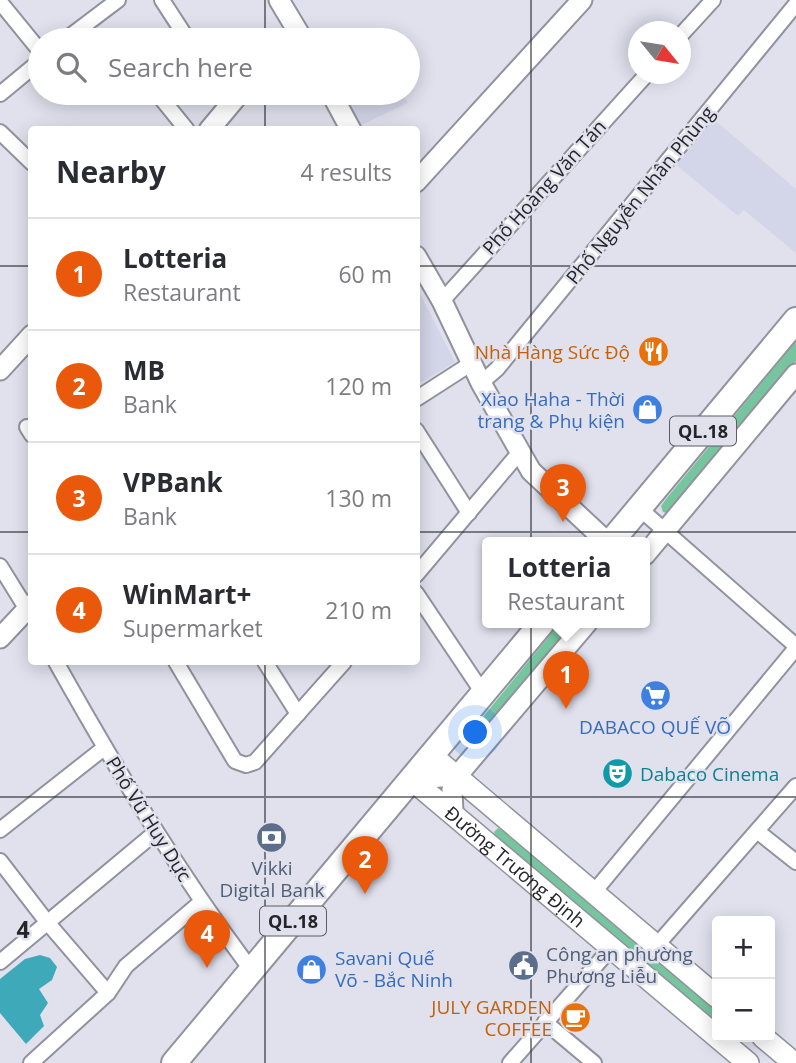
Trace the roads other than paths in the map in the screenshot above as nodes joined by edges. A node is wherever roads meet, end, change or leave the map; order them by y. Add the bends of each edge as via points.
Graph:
1 (118, 0) edge
2 (162, 0) edge
3 (279, 0) edge
4 (582, 0) edge
5 (713, 0) edge
6 (0, 2) edge
7 (796, 4) edge
8 (691, 25) edge
9 (81, 28) edge
10 (180, 28) edge
11 (291, 28) edge
12 (28, 36) edge
13 (28, 71) edge
14 (638, 84) edge
15 (0, 94) edge
16 (167, 105) edge
17 (225, 105) edge
18 (337, 105) edge
19 (184, 126) edge
20 (212, 126) edge
21 (349, 126) edge
22 (0, 132) edge
23 (28, 159) edge
24 (420, 178) edge
25 (420, 263) edge
26 (442, 301) junction
27 (796, 320) edge
28 (28, 339) edge
29 (472, 363) junction
30 (2, 364) edge
31 (796, 374) edge
32 (481, 383) junction
33 (420, 396) edge
34 (420, 436) edge
35 (519, 453) junction
36 (639, 508) junction
37 (469, 513) junction
38 (666, 530) junction
39 (602, 537) edge
40 (614, 537) edge
41 (650, 549) edge
42 (0, 566) edge
43 (420, 570) edge
44 (420, 599) edge
45 (28, 607) edge
46 (28, 612) edge
47 (538, 628) edge
48 (583, 628) edge
49 (0, 638) edge
50 (796, 647) edge
51 (58, 665) edge
52 (178, 665) edge
53 (267, 665) edge
54 (341, 665) edge
55 (483, 693) junction
56 (298, 714) junction
57 (104, 748) junction
58 (431, 755) junction
59 (457, 776) junction
60 (411, 779) junction
61 (796, 786) edge
62 (453, 813) junction
63 (0, 830) edge
64 (757, 831) junction
65 (156, 832) junction
66 (0, 862) edge
67 (796, 862) edge
68 (594, 892) junction
69 (201, 902) junction
70 (47, 922) junction
71 (657, 945) junction
72 (612, 947) junction
73 (0, 962) edge
74 (252, 971) junction
75 (108, 993) junction
76 (712, 993) edge
77 (545, 1022) junction
78 (768, 1042) edge
79 (784, 1060) edge
80 (30, 1063) edge
81 (174, 1063) edge
82 (510, 1063) edge
83 (594, 1063) edge
84 (748, 1063) edge

1 - 9 street
2 - 10 street
3 - 11 main road
4 - 24 main road
5 - 8 street
6 - 12 street
7 - 32 street, Phố Nguyễn Nhân Phùng
13 - 15 street
14 - 26 street, Phố Hoàng Văn Tán
16 - 19 street
17 - 20 main road
18 - 21 main road
22 - 23 street
25 - 26 main road
26 - 29 main road
27 - 36 highway, QL.18
28 - 30 main road
29 - 32 main road
29 - 33 street
31 - 38 main road
32 - 35 main road
34 - 37 street
35 - 37 street
35 - 39 main road via 538,479
36 - 38 street
36 - 40 highway, QL.18
37 - 43 street
38 - 41 main road
38 - 50 street
42 - 45 street
44 - 55 street
46 - 49 main road
47 - 55 highway, QL.18
48 - 59 main road
50 - 68 street
51 - 57 street, Phố Vũ Huy Dực
52 - 56 street via 235,761 255,762
53 - 56 street
54 - 56 street
55 - 58 highway, QL.18
57 - 63 street
57 - 65 street, Phố Vũ Huy Dực
58 - 59 main road, Đường Trương Định
58 - 60 highway, QL.18
59 - 60 main road
59 - 62 main road
59 - 68 main road, Đường Trương Định
60 - 62 main road, Đường Trương Định
60 - 74 highway, QL.18
61 - 64 street
62 - 72 main road, Đường Trương Định
64 - 67 street
64 - 71 street
65 - 69 street, Phố Vũ Huy Dực
65 - 70 street
66 - 70 street
68 - 71 main road, Đường Trương Định
69 - 74 street, Phố Vũ Huy Dực
69 - 75 street via 126,966
70 - 73 street
70 - 75 street
71 - 76 main road, Đường Trương Định
72 - 77 street
72 - 84 main road, Đường Trương Định
74 - 81 highway, QL.18
75 - 80 street
77 - 82 street
77 - 83 street
78 - 79 main road

